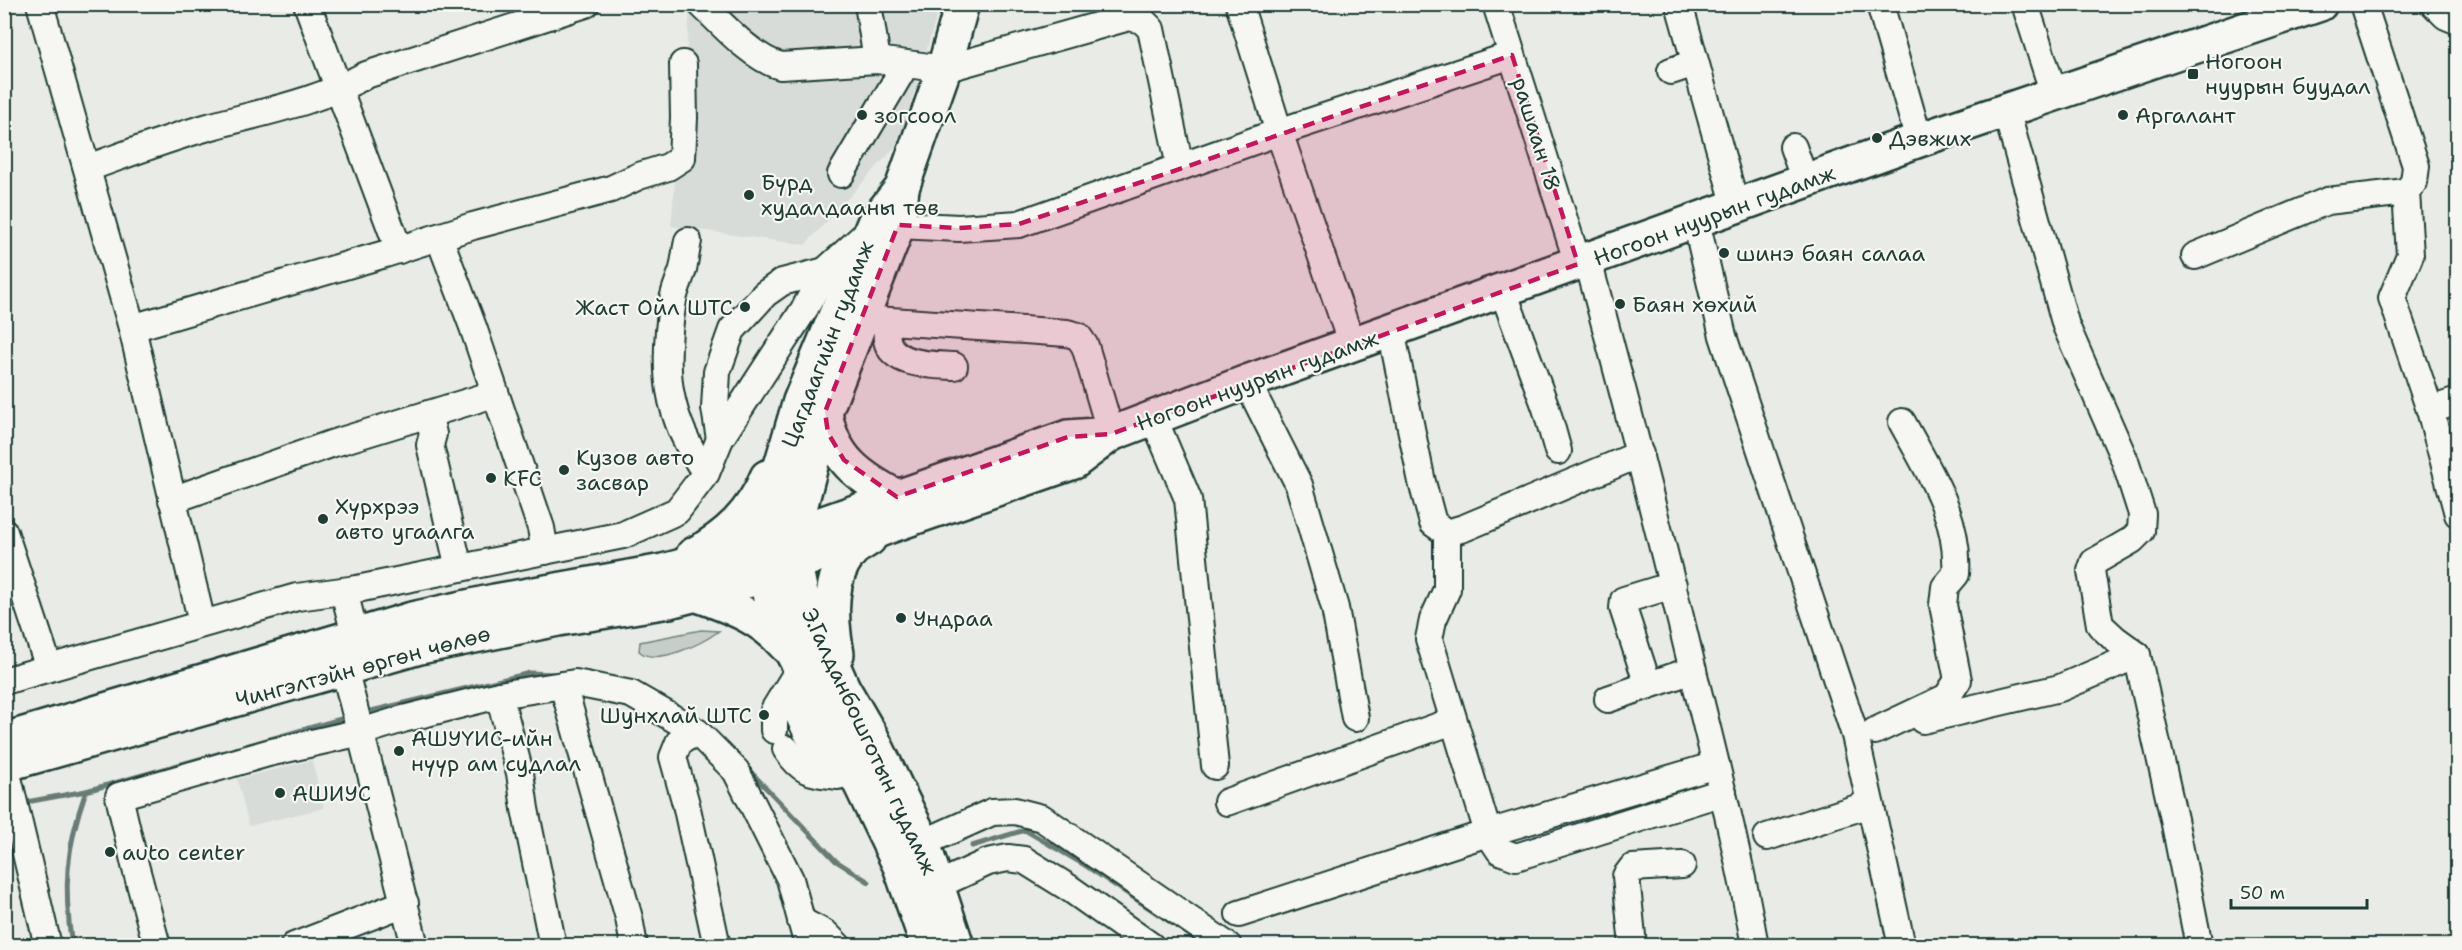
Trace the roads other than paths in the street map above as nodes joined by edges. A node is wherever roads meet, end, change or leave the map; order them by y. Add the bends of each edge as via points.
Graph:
1 (40, 4) edge
2 (307, 4) edge
3 (586, 4) edge
4 (700, 4) edge
5 (868, 4) edge
6 (962, 4) edge
7 (1239, 4) edge
8 (1496, 4) edge
9 (1679, 4) edge
10 (1880, 4) edge
11 (2025, 4) edge
12 (2320, 4) edge
13 (2363, 4) edge
14 (2434, 4) edge
15 (2457, 21) edge
16 (1512, 55) junction
17 (877, 60) junction
18 (1695, 63) junction
19 (683, 64) dead end
20 (906, 64) junction
21 (944, 69) junction
22 (1671, 71) dead end
23 (340, 88) junction
24 (2054, 94) junction
25 (2006, 110) junction
26 (1279, 132) junction
27 (1919, 140) junction
28 (1794, 147) dead end
29 (1180, 167) junction
30 (88, 168) junction
31 (841, 174) dead end
32 (1805, 181) junction
33 (2406, 192) junction
34 (1736, 207) junction
35 (1696, 221) junction
36 (884, 227) junction
37 (439, 237) junction
38 (688, 241) dead end
39 (399, 250) junction
40 (2195, 256) dead end
41 (1583, 262) junction
42 (825, 271) junction
43 (1503, 291) junction
44 (875, 320) junction
45 (132, 328) junction
46 (1391, 330) junction
47 (1352, 345) junction
48 (954, 366) dead end
49 (1247, 381) junction
50 (494, 394) junction
51 (2457, 401) edge
52 (813, 406) junction
53 (2430, 410) junction
54 (428, 414) junction
55 (1154, 419) junction
56 (1902, 422) dead end
57 (1111, 434) junction
58 (720, 439) junction
59 (1558, 451) dead end
60 (1641, 454) junction
61 (706, 473) junction
62 (172, 501) junction
63 (892, 512) junction
64 (2457, 514) edge
65 (4, 532) edge
66 (1447, 533) junction
67 (545, 551) junction
68 (779, 555) junction
69 (449, 570) junction
70 (663, 571) junction
71 (1672, 585) junction
72 (345, 591) junction
73 (698, 595) junction
74 (449, 611) junction
75 (202, 623) junction
76 (355, 634) junction
77 (2137, 655) junction
78 (49, 668) junction
79 (793, 670) junction
80 (1693, 670) junction
81 (4, 681) edge
82 (347, 681) junction
83 (563, 685) junction
84 (1648, 685) junction
85 (843, 688) junction
86 (500, 695) junction
87 (1608, 699) dead end
88 (1354, 718) dead end
89 (1453, 721) junction
90 (1864, 729) junction
91 (361, 730) junction
92 (697, 732) junction
93 (4, 740) edge
94 (1716, 765) junction
95 (1215, 766) dead end
96 (842, 776) junction
97 (1723, 792) junction
98 (10, 799) edge
99 (1227, 802) dead end
100 (1870, 804) junction
101 (1488, 833) junction
102 (1767, 837) dead end
103 (923, 843) junction
104 (1682, 865) dead end
105 (938, 885) junction
106 (405, 903) junction
107 (1239, 914) dead end
108 (805, 933) edge
109 (48, 945) edge
110 (158, 945) edge
111 (294, 945) edge
112 (415, 945) edge
113 (553, 945) edge
114 (634, 945) edge
115 (717, 945) edge
116 (838, 945) edge
117 (928, 945) edge
118 (957, 945) edge
119 (1151, 945) edge
120 (1228, 945) edge
121 (1633, 945) edge
122 (1755, 945) edge
123 (1902, 945) edge
124 (2199, 945) edge

1 - 30 street
2 - 23 street
3 - 23 street via 366,75
4 - 17 street via 771,64
5 - 17 street
6 - 21 main road, Цагдаагийн гудамж
7 - 26 street
8 - 16 street, рашаан 18
9 - 18 street
10 - 27 street
11 - 24 street
12 - 24 main road, Ногоон нуурын гудамж
13 - 33 street via 2416,166 2414,182
14 - 15 street
16 - 26 street
16 - 41 street, рашаан 18
17 - 20 street
18 - 22 street
18 - 34 street
19 - 37 street via 682,158 611,189
20 - 21 street
20 - 31 street
21 - 29 street via 1129,17 1142,20 1151,29
21 - 36 main road, Цагдаагийн гудамж
23 - 30 street
23 - 39 street
24 - 25 main road, Ногоон нуурын гудамж
25 - 27 main road, Ногоон нуурын гудамж
25 - 77 street via 2066,326 2125,461 2142,514 2141,531 2094,562 2091,570 2100,625
26 - 29 street
26 - 47 street
27 - 32 main road, Ногоон нуурын гудамж
28 - 32 street
29 - 36 street via 1019,224
30 - 45 street
32 - 34 main road, Ногоон нуурын гудамж
33 - 40 street via 2327,201
33 - 53 street via 2410,255 2392,298
34 - 35 main road, Ногоон нуурын гудамж
35 - 41 main road, Ногоон нуурын гудамж
35 - 90 street via 1723,336
36 - 42 street
36 - 44 main road, Цагдаагийн гудамж
36 - 52 main road, Цагдаагийн гудамж
37 - 39 street
37 - 50 street
38 - 61 street via 673,298 667,379 679,428
39 - 45 street
41 - 43 main road, Ногоон нуурын гудамж
41 - 60 street, рашаан 18
42 - 58 street
42 - 58 street via 782,282 765,294 732,330 717,372 715,408
43 - 46 main road, Ногоон нуурын гудамж
43 - 59 street
44 - 48 street via 892,350 912,363
44 - 52 main road, Цагдаагийн гудамж
44 - 57 street via 1078,336 1085,346
45 - 62 street
46 - 47 main road, Ногоон нуурын гудамж
46 - 66 street via 1433,523
47 - 49 main road, Ногоон нуурын гудамж
49 - 55 main road, Ногоон нуурын гудамж
49 - 88 street via 1299,485 1335,608
50 - 54 street
50 - 67 street
51 - 53 street
52 - 63 main road via 844,460 871,483
52 - 68 main road, Цагдаагийн гудамж via 777,479
52 - 70 main road via 757,501 731,529
53 - 64 street
54 - 62 street
54 - 69 street
55 - 57 main road, Ногоон нуурын гудамж
55 - 95 street via 1188,499
56 - 90 street via 1942,495 1954,538 1956,574 1945,587 1943,605 1958,680 1947,697
57 - 63 main road, Ногоон нуурын гудамж via 1068,437
58 - 61 street
60 - 66 street
60 - 71 street, рашаан 18
61 - 67 street via 677,511 624,535
62 - 75 street
63 - 68 main road, Ногоон нуурын гудамж
63 - 85 main road via 850,552 832,597 833,634
65 - 78 street
66 - 89 street via 1447,589 1428,639
67 - 69 street
68 - 70 main road, Чингэлтэйн өргөн чөлөө
68 - 73 main road, Чингэлтэйн өргөн чөлөө
68 - 79 main road, Э.Галданбошготын гудамж via 771,598
68 - 85 main road, Э.Галданбошготын гудамж
69 - 72 street
69 - 74 street
70 - 74 main road, Чингэлтэйн өргөн чөлөө
71 - 80 street, рашаан 18
71 - 84 street via 1624,600 1623,608
72 - 75 street via 297,597
72 - 76 street
73 - 79 main road via 760,621 776,634
73 - 82 main road, Чингэлтэйн өргөн чөлөө via 501,629 411,649
74 - 76 main road, Чингэлтэйн өргөн чөлөө
75 - 78 street
76 - 93 main road, Чингэлтэйн өргөн чөлөө
77 - 90 street via 2060,687
77 - 124 street
78 - 81 street
79 - 96 main road, Э.Галданбошготын гудамж
79 - 96 street via 774,710 780,739 807,771
80 - 84 street
80 - 94 street, рашаан 18
82 - 91 street
82 - 98 main road, Чингэлтэйн өргөн чөлөө
83 - 86 street
83 - 92 street via 575,683 631,694
83 - 114 street
84 - 87 street
85 - 103 main road, Э.Галданбошготын гудамж
86 - 91 street
86 - 113 street via 520,773
89 - 99 street
89 - 101 street
90 - 100 street
91 - 106 street
91 - 110 street via 119,796
92 - 108 street via 736,771 790,879
92 - 115 street via 679,742 673,757
94 - 97 street, рашаан 18
94 - 101 street
96 - 117 main road, Э.Галданбошготын гудамж via 900,866
97 - 101 street via 1516,857 1500,851
97 - 122 street, рашаан 18
98 - 109 street
100 - 102 street
100 - 123 street
101 - 107 street
103 - 105 main road, Э.Галданбошготын гудамж
103 - 120 street via 992,812 1015,811 1042,818
104 - 121 street via 1632,868 1626,876
105 - 118 main road, Э.Галданбошготын гудамж
105 - 119 street via 988,862 1024,860
106 - 111 street
106 - 112 street
108 - 116 street via 826,934

